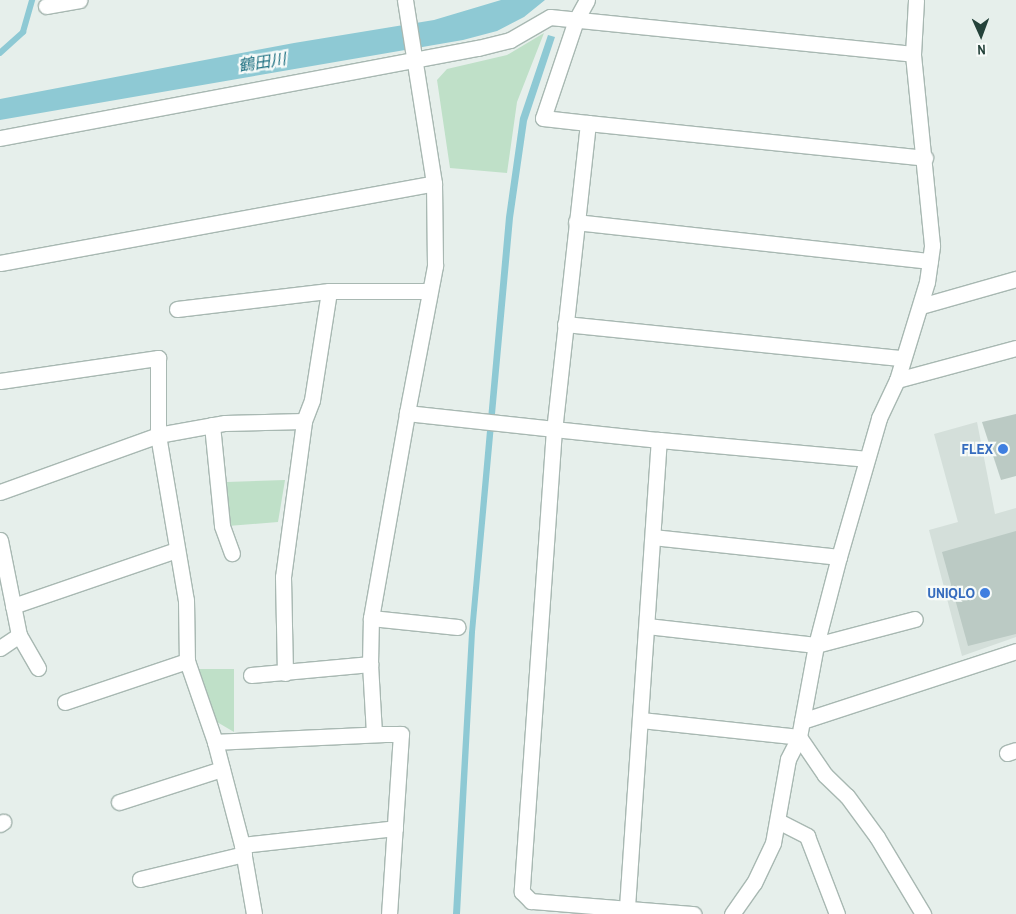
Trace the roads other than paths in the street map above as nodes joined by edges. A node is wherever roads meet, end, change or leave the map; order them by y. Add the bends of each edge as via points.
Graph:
1 (79, 0) edge
2 (586, 0) edge
3 (916, 0) edge
4 (406, 3) edge
5 (46, 6) dead end
6 (576, 20) junction
7 (913, 54) junction
8 (415, 56) junction
9 (588, 123) junction
10 (0, 138) edge
11 (925, 158) junction
12 (434, 183) junction
13 (576, 222) junction
14 (930, 261) junction
15 (0, 263) edge
16 (1016, 279) edge
17 (329, 291) junction
18 (429, 291) junction
19 (921, 306) junction
20 (177, 309) dead end
21 (565, 324) junction
22 (1016, 348) edge
23 (902, 358) junction
24 (897, 380) junction
25 (0, 381) edge
26 (407, 413) junction
27 (304, 421) junction
28 (212, 425) junction
29 (554, 429) junction
30 (158, 435) junction
31 (658, 440) junction
32 (866, 459) junction
33 (0, 492) edge
34 (653, 537) junction
35 (1, 550) edge
36 (177, 550) junction
37 (232, 553) dead end
38 (839, 557) junction
39 (13, 606) junction
40 (371, 618) junction
41 (915, 620) dead end
42 (647, 626) junction
43 (458, 627) dead end
44 (19, 635) junction
45 (816, 645) junction
46 (0, 648) edge
47 (1016, 651) edge
48 (187, 661) junction
49 (370, 664) junction
50 (38, 668) dead end
51 (285, 673) junction
52 (251, 675) dead end
53 (65, 702) dead end
54 (642, 720) junction
55 (802, 721) junction
56 (384, 734) junction
57 (799, 737) junction
58 (215, 742) junction
59 (222, 769) junction
60 (119, 802) dead end
61 (778, 821) junction
62 (395, 828) junction
63 (243, 849) junction
64 (140, 878) dead end
65 (531, 907) edge
66 (627, 907) junction
67 (254, 914) edge
68 (389, 914) edge
69 (693, 914) edge
70 (732, 914) edge
71 (837, 914) edge
72 (923, 914) edge

1 - 5 street
2 - 6 street
3 - 7 street
4 - 8 street
6 - 7 street
6 - 8 street via 550,17 510,40
6 - 9 street via 543,118
7 - 11 street
8 - 10 street
8 - 12 street
9 - 11 street
9 - 13 street
11 - 14 street
12 - 15 street
12 - 18 street via 435,266
13 - 14 street
13 - 21 street
14 - 19 street
16 - 19 street
17 - 18 street
17 - 20 street
17 - 27 street via 312,400
18 - 26 street
19 - 23 street
21 - 23 street
21 - 29 street
22 - 24 street
23 - 24 street
24 - 32 street via 879,418
25 - 30 street via 158,358
26 - 29 street
26 - 40 street
27 - 28 street
27 - 51 street via 283,577
28 - 30 street
28 - 37 street via 222,526
29 - 31 street
29 - 65 street via 522,892
30 - 33 street
30 - 36 street
31 - 32 street
31 - 34 street
32 - 38 street
34 - 38 street
34 - 42 street
35 - 39 street
36 - 39 street
36 - 48 street via 186,600
38 - 45 street
39 - 44 street
40 - 43 street
40 - 49 street
41 - 45 street
42 - 45 street
42 - 54 street
44 - 46 street
44 - 50 street
45 - 55 street
47 - 55 street
48 - 53 street
48 - 58 street
49 - 51 street
49 - 56 street via 374,734
51 - 52 street
54 - 57 street
54 - 66 street
55 - 57 street
56 - 58 street
56 - 62 street via 401,734
57 - 61 street via 788,759
57 - 72 street via 825,775 847,796 877,837
58 - 59 street
59 - 60 street
59 - 63 street
61 - 70 street via 766,862
61 - 71 street via 807,836
62 - 63 street
62 - 68 street
63 - 64 street
63 - 67 street
65 - 66 street
66 - 69 street

